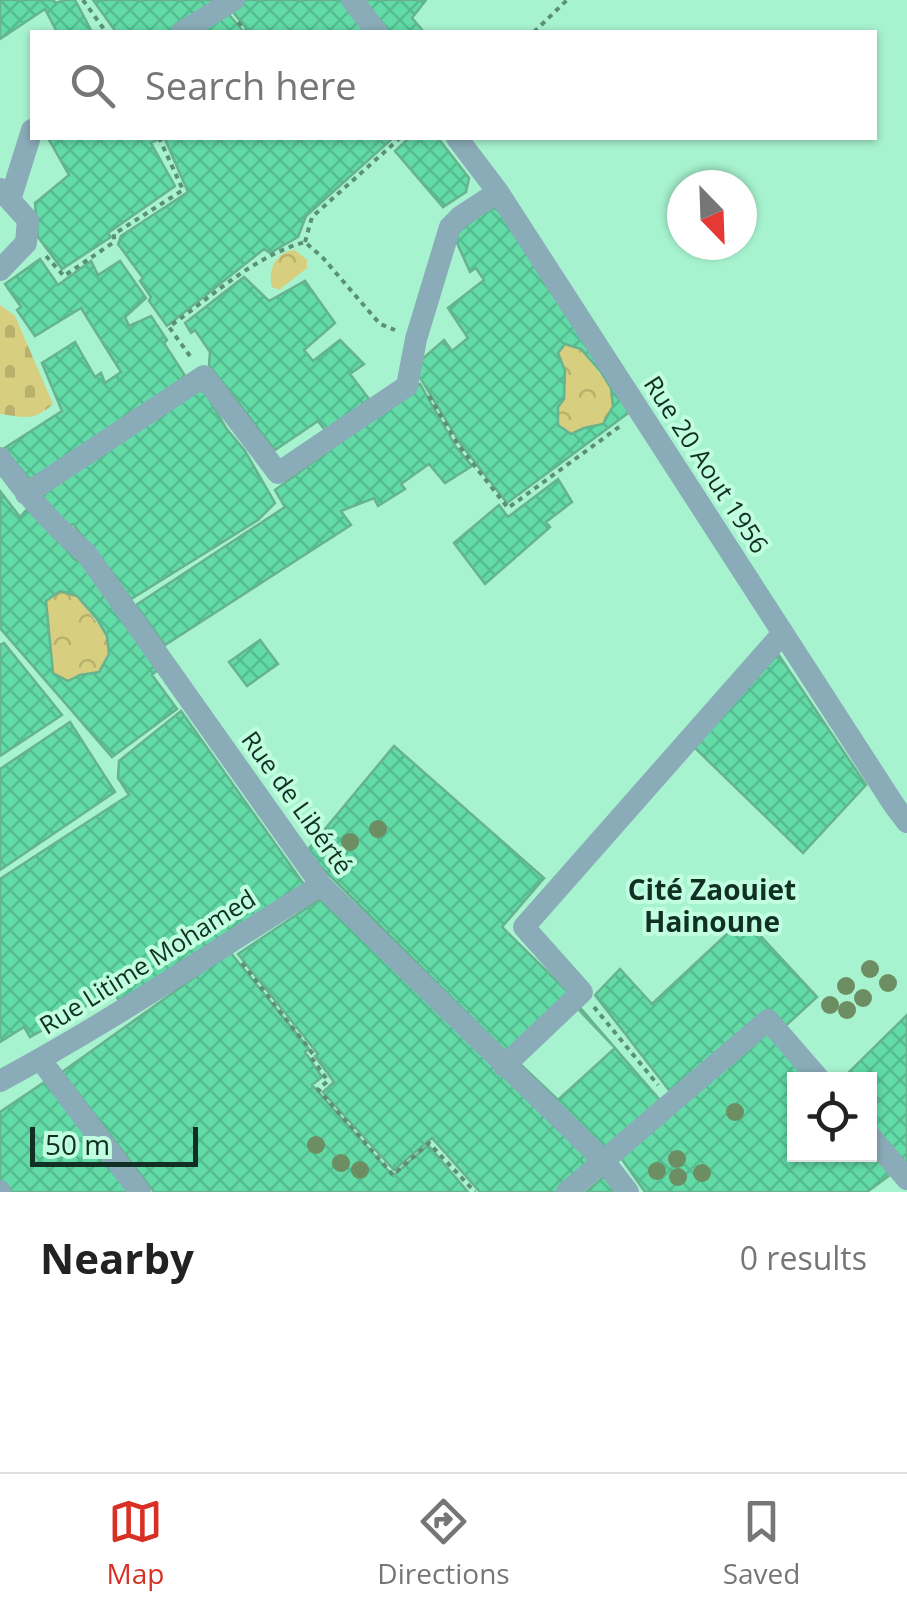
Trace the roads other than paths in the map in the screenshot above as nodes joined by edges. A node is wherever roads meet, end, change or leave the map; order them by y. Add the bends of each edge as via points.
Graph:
1 (234, 0) edge
2 (352, 0) edge
3 (185, 30) edge
4 (375, 30) edge
5 (30, 135) edge
6 (459, 140) edge
7 (498, 192) junction
8 (5, 194) edge
9 (0, 270) edge
10 (0, 458) edge
11 (26, 494) junction
12 (783, 633) junction
13 (907, 822) edge
14 (321, 885) junction
15 (40, 1059) junction
16 (504, 1066) junction
17 (813, 1072) edge
18 (0, 1081) edge
19 (877, 1144) edge
20 (604, 1161) junction
21 (907, 1178) edge
22 (140, 1192) edge
23 (567, 1192) edge
24 (628, 1192) edge

1 - 3 street
2 - 4 street
5 - 8 street
6 - 7 street, Rue 20 Aout 1956
7 - 11 street via 450,227 408,386 278,473 204,376
7 - 12 street, Rue 20 Aout 1956
8 - 9 street via 28,220 26,244
10 - 11 street, Rue de Libérté
11 - 14 street, Rue de Libérté via 86,553
12 - 13 street, Rue 20 Aout 1956
12 - 16 street via 524,926 582,992
14 - 15 street, Rue Litime Mohamed
14 - 16 street, Rue de Libérté
15 - 18 street, Rue Litime Mohamed
15 - 22 street
16 - 20 street, Rue de Libérté
17 - 20 street via 768,1020
19 - 21 street
20 - 23 street
20 - 24 street, Rue de Libérté

